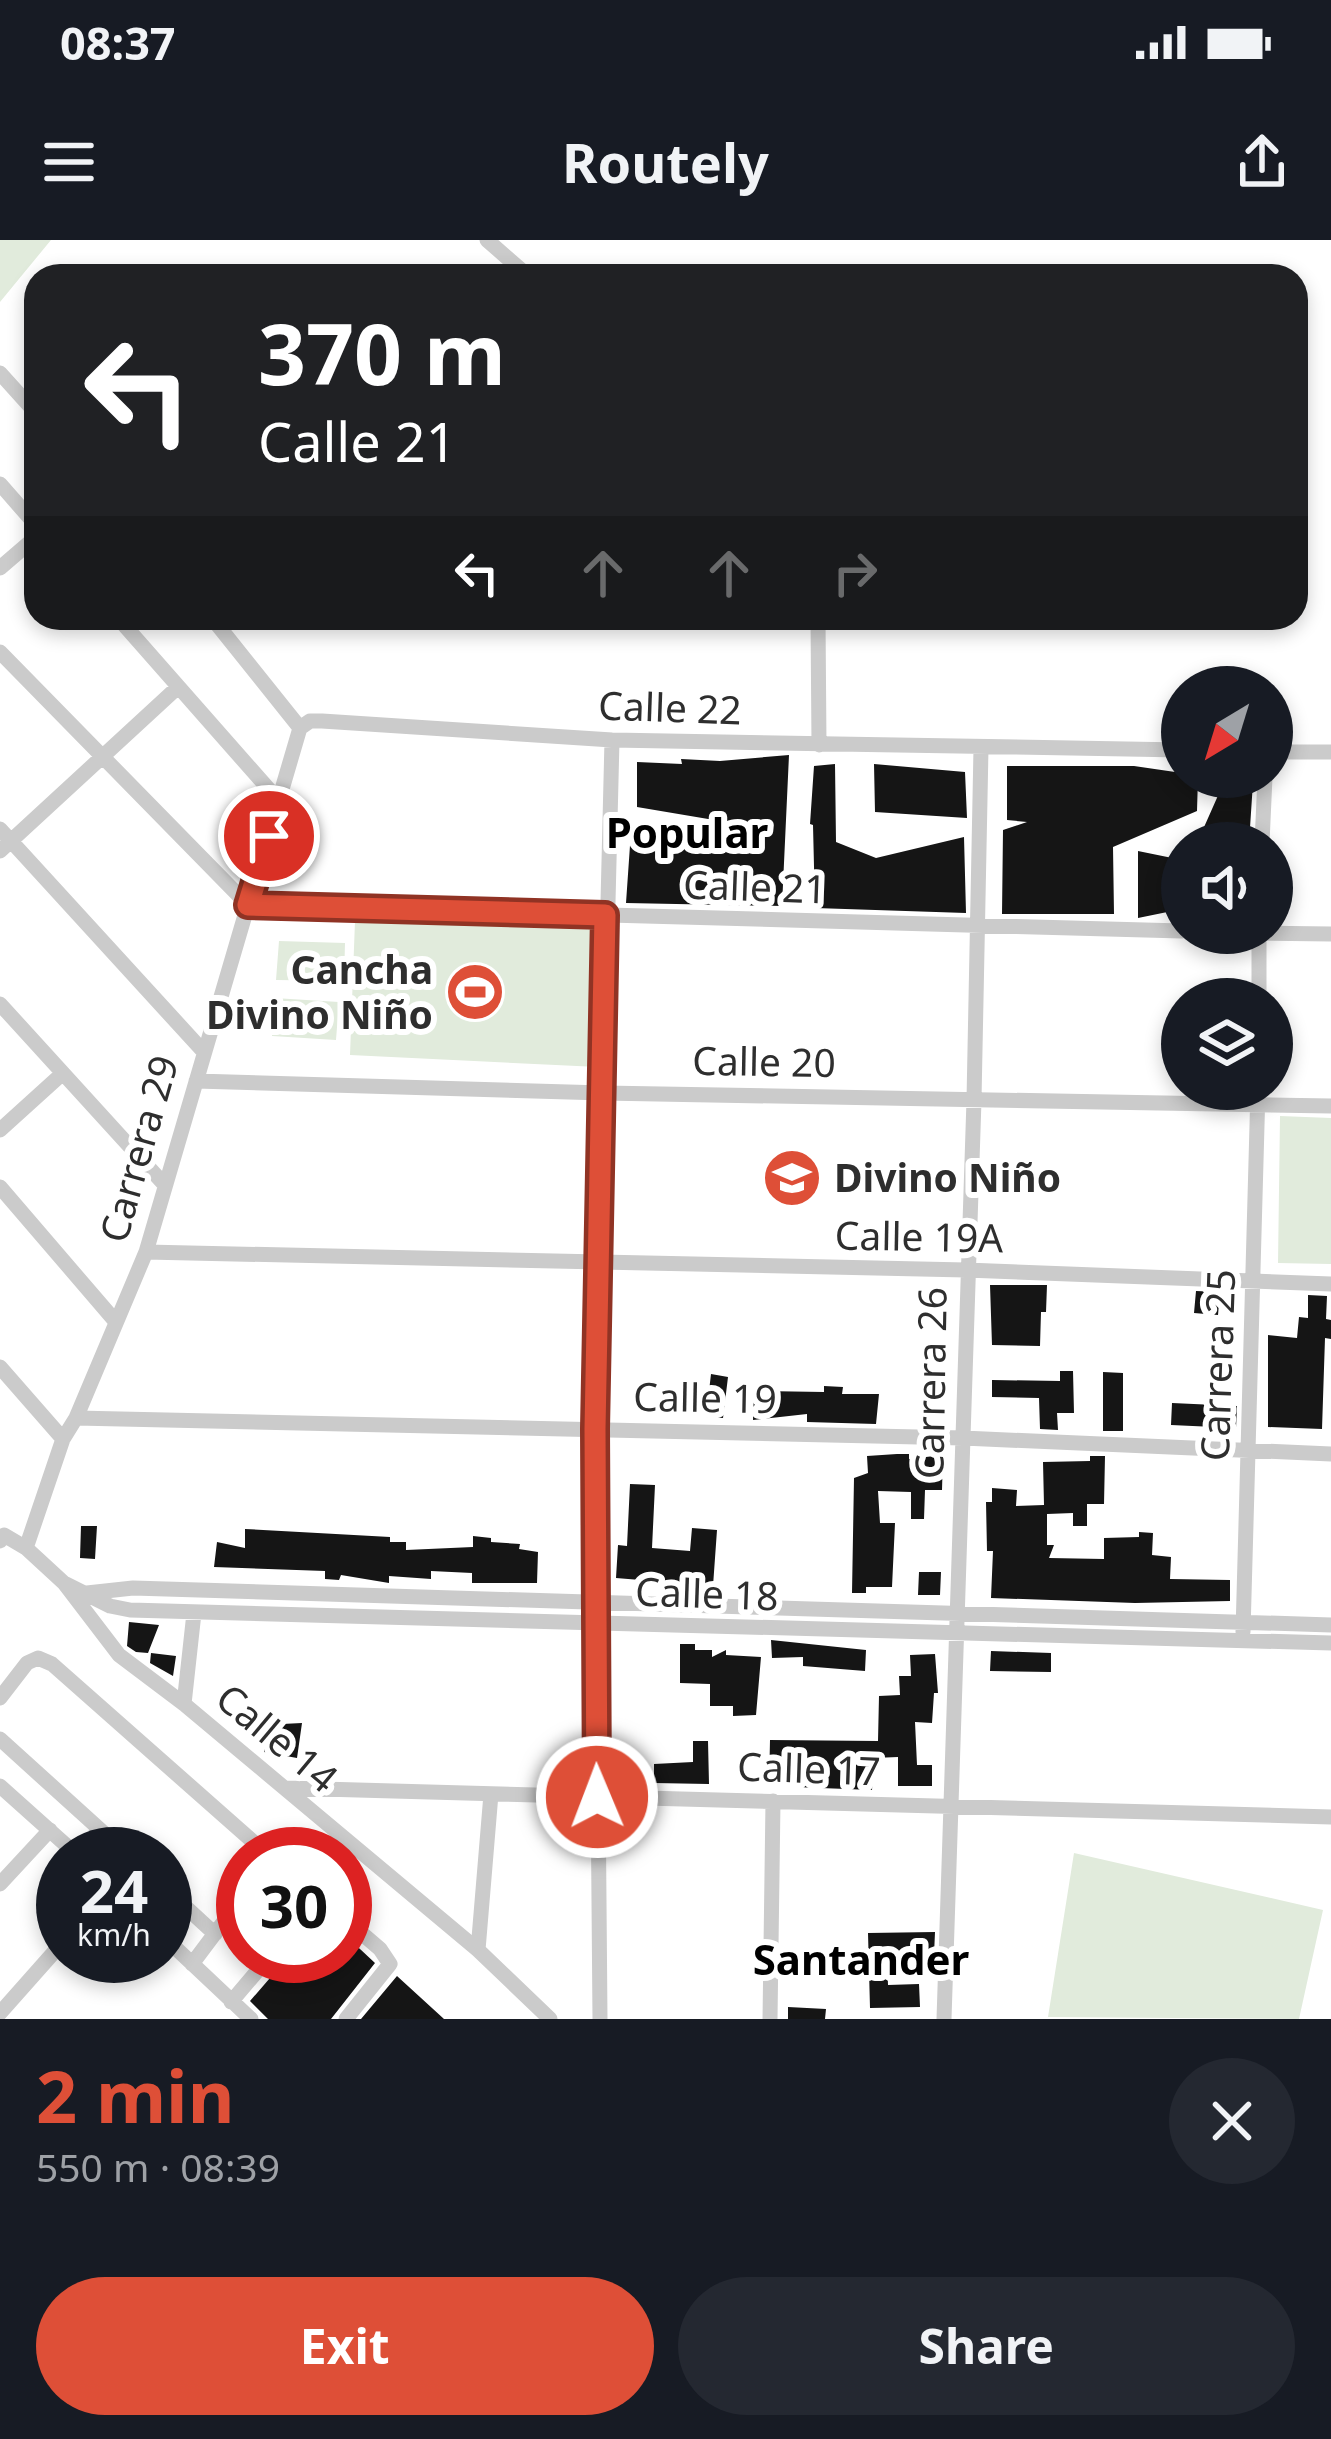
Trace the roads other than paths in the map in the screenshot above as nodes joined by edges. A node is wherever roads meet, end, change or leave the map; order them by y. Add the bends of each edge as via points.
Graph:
1 (487, 240) edge
2 (514, 264) edge
3 (0, 373) edge
4 (24, 400) edge
5 (0, 484) edge
6 (24, 511) edge
7 (24, 547) edge
8 (0, 568) edge
9 (128, 630) edge
10 (222, 630) edge
11 (818, 630) edge
12 (0, 652) edge
13 (178, 687) junction
14 (300, 728) junction
15 (612, 740) junction
16 (819, 745) junction
17 (981, 748) junction
18 (1161, 750) edge
19 (1293, 752) edge
20 (1331, 752) edge
21 (102, 759) junction
22 (280, 802) junction
23 (4, 841) edge
24 (248, 905) junction
25 (605, 915) junction
26 (978, 927) junction
27 (1161, 931) edge
28 (1293, 933) edge
29 (1331, 934) edge
30 (0, 1004) edge
31 (202, 1051) junction
32 (63, 1073) junction
33 (196, 1081) junction
34 (603, 1093) junction
35 (1161, 1098) edge
36 (974, 1100) junction
37 (1293, 1101) edge
38 (1331, 1106) edge
39 (1258, 1110) edge
40 (0, 1130) edge
41 (163, 1184) junction
42 (0, 1187) edge
43 (146, 1252) junction
44 (599, 1264) junction
45 (966, 1270) junction
46 (1254, 1282) junction
47 (1331, 1284) edge
48 (116, 1322) junction
49 (0, 1367) edge
50 (76, 1418) junction
51 (595, 1429) junction
52 (963, 1438) junction
53 (63, 1439) junction
54 (1249, 1452) junction
55 (1331, 1454) edge
56 (2, 1536) edge
57 (26, 1548) junction
58 (64, 1583) junction
59 (85, 1593) junction
60 (595, 1600) junction
61 (194, 1613) junction
62 (959, 1615) junction
63 (1243, 1623) junction
64 (595, 1624) junction
65 (1331, 1625) edge
66 (958, 1635) junction
67 (1243, 1642) junction
68 (1331, 1643) edge
69 (0, 1698) edge
70 (184, 1703) junction
71 (0, 1739) edge
72 (0, 1786) edge
73 (286, 1788) junction
74 (491, 1794) junction
75 (597, 1797) junction
76 (773, 1802) junction
77 (950, 1806) junction
78 (1331, 1817) edge
79 (46, 1827) edge
80 (97, 1827) edge
81 (236, 1827) edge
82 (36, 1846) edge
83 (0, 1884) edge
84 (192, 1913) edge
85 (215, 1934) joint
86 (372, 1942) edge
87 (478, 1950) junction
88 (192, 1964) joint
89 (36, 1972) edge
90 (247, 1983) edge
91 (231, 2002) junction
92 (0, 2012) edge
93 (250, 2019) edge
94 (346, 2019) edge
95 (550, 2019) edge
96 (600, 2019) edge
97 (770, 2019) edge
98 (944, 2019) edge

1 - 2 street
3 - 4 street
5 - 6 street
7 - 8 street
9 - 13 street
10 - 14 street
11 - 16 street
12 - 21 street
13 - 21 street
13 - 22 street
14 - 15 street, Calle 22 via 322,721
14 - 22 street, Carrera 29
15 - 16 street, Calle 22
15 - 25 street
16 - 17 street, Calle 22
17 - 18 street, Calle 22
17 - 26 street, Carrera 26
19 - 20 street
21 - 23 street
21 - 24 street
22 - 24 street, Carrera 29
23 - 31 street
24 - 25 street, Calle 21
24 - 31 street, Carrera 29
25 - 26 street, Calle 21
25 - 34 street
26 - 27 street, Calle 21
26 - 36 street, Carrera 26
28 - 29 street
30 - 32 street
31 - 33 street, Carrera 29
32 - 40 street
32 - 41 street
33 - 34 street, Calle 20
33 - 41 street, Carrera 29
34 - 36 street, Calle 20
34 - 44 street
35 - 36 street, Calle 20
36 - 45 street, Carrera 26
37 - 38 street, Calle 20
39 - 46 street, Carrera 25
41 - 43 street, Carrera 29
42 - 48 street
43 - 44 street, Calle 19A
43 - 48 street, Carrera 29
44 - 45 street, Calle 19A
44 - 51 street
45 - 46 street, Calle 19A
45 - 52 street, Carrera 26
46 - 47 street, Calle 19A
46 - 54 street, Carrera 25
48 - 50 street, Carrera 29
49 - 53 street
50 - 51 street, Calle 19
50 - 53 street, Carrera 29
51 - 52 street, Calle 19
51 - 60 street
52 - 54 street, Calle 19
52 - 62 street, Carrera 26
53 - 57 street, Carrera 29
54 - 55 street, Calle 19
54 - 63 street, Carrera 25
56 - 57 street
57 - 58 street, Calle 14
58 - 59 street, Calle 18
58 - 70 street, Calle 14 via 119,1655
59 - 60 street, Calle 18
59 - 61 street, Calle 18 via 130,1610
60 - 62 street, Calle 18
60 - 64 street
61 - 64 street, Calle 18
61 - 70 street
62 - 63 street, Calle 18
62 - 66 street, Carrera 26
63 - 65 street, Calle 18
63 - 67 street, Carrera 25
64 - 66 street, Calle 18
64 - 75 street
66 - 67 street, Calle 18
66 - 77 street, Carrera 26
67 - 68 street, Calle 18
69 - 81 street via 27,1663 52,1664
70 - 73 street, Calle 14
71 - 80 street
72 - 79 street
73 - 74 street, Calle 17
73 - 87 street, Calle 14
74 - 75 street, Calle 17
74 - 87 street
75 - 76 street, Calle 17
75 - 96 street
76 - 77 street, Calle 17
76 - 97 street
77 - 78 street, Calle 17
77 - 98 street, Carrera 26
82 - 83 street
84 - 85 street
85 - 88 street
86 - 94 street via 390,1964
87 - 95 street, Calle 14
88 - 91 street
89 - 92 street
90 - 91 street
91 - 93 street

